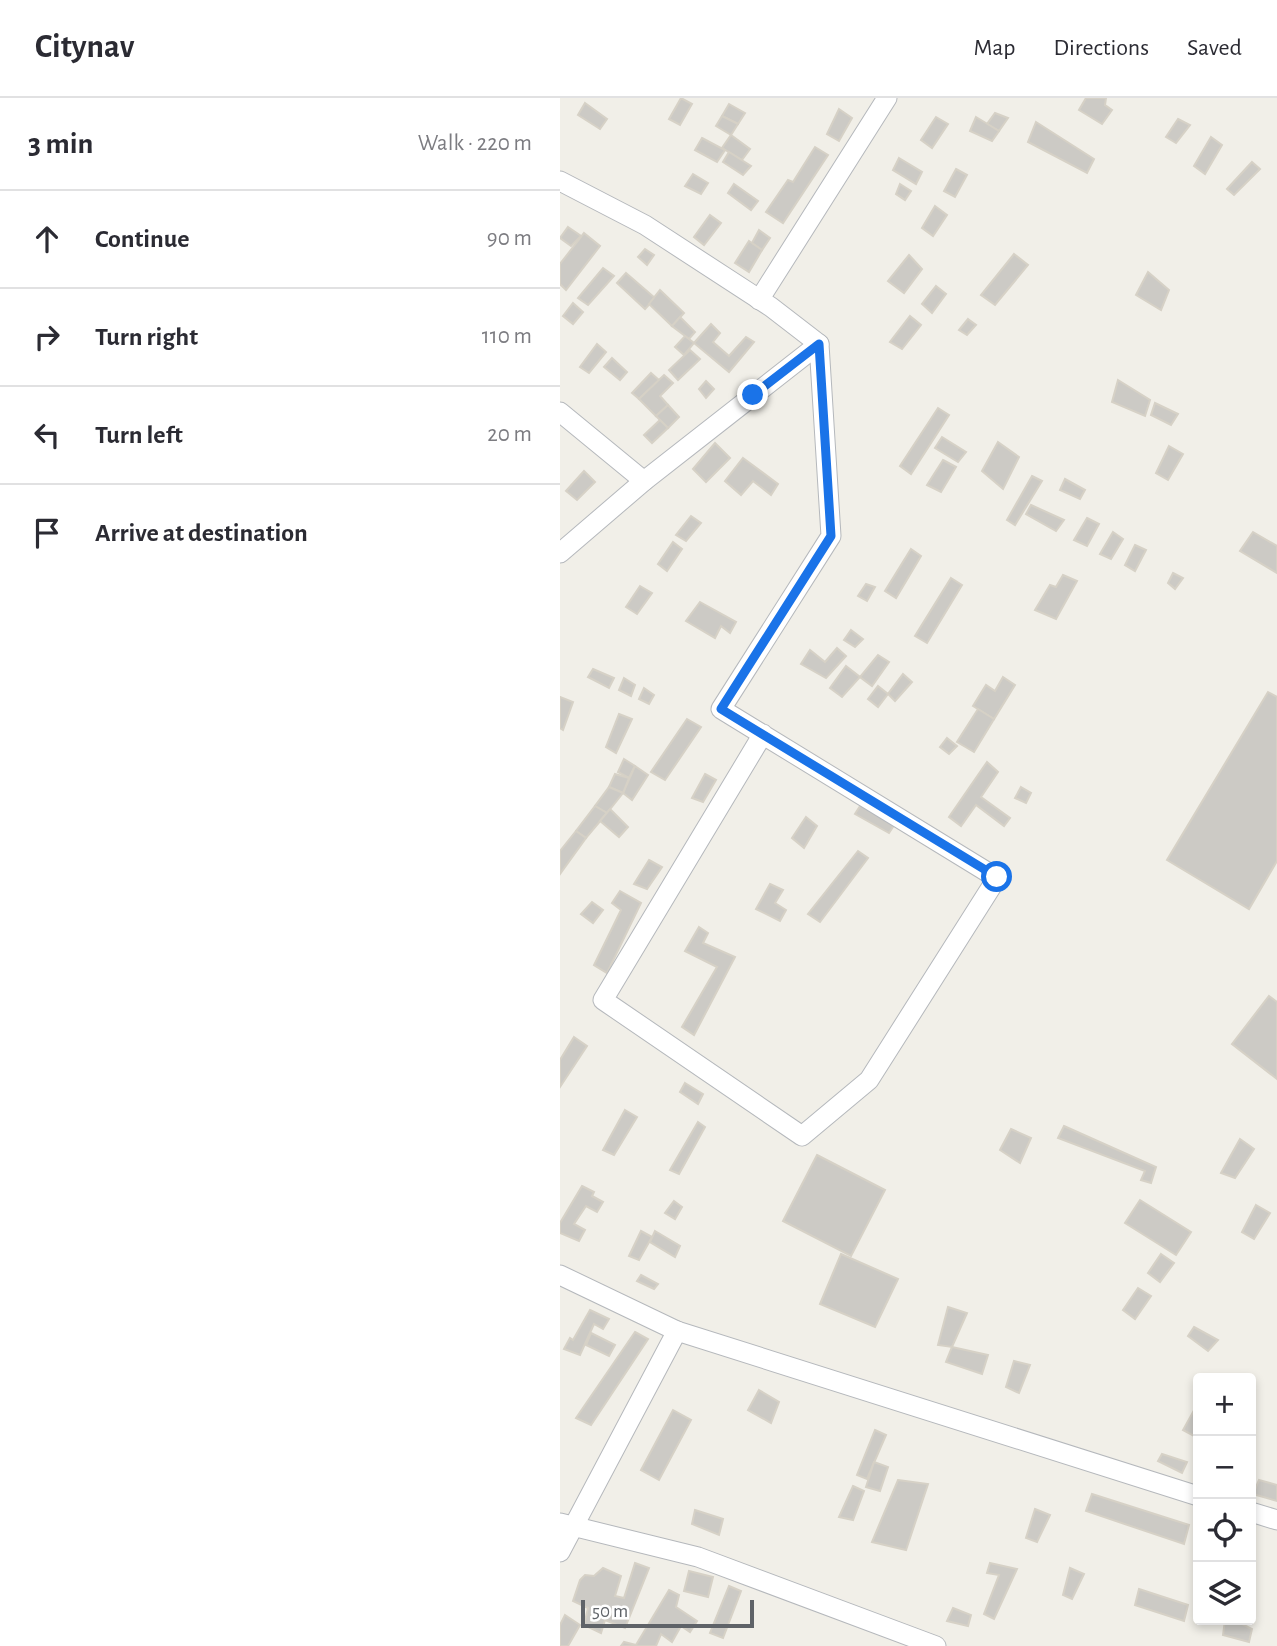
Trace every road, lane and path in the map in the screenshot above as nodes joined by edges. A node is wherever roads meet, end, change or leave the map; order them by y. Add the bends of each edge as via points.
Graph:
1 (887, 98) edge
2 (560, 181) edge
3 (760, 300) junction
4 (819, 344) junction
5 (560, 412) edge
6 (644, 481) junction
7 (560, 553) edge
8 (763, 734) junction
9 (560, 1275) edge
10 (677, 1331) junction
11 (1193, 1494) edge
12 (1256, 1514) edge
13 (1277, 1520) edge
14 (566, 1525) edge
15 (560, 1552) edge
16 (936, 1646) edge

1 - 3 street
2 - 3 street via 645,225
3 - 4 street
4 - 6 street
4 - 8 street via 831,536 721,709
5 - 6 street
6 - 7 street
8 - 8 street via 997,877 869,1080 802,1136 603,1000
9 - 10 street
10 - 11 street
10 - 14 street
12 - 13 street
14 - 15 street
14 - 16 street via 698,1557

